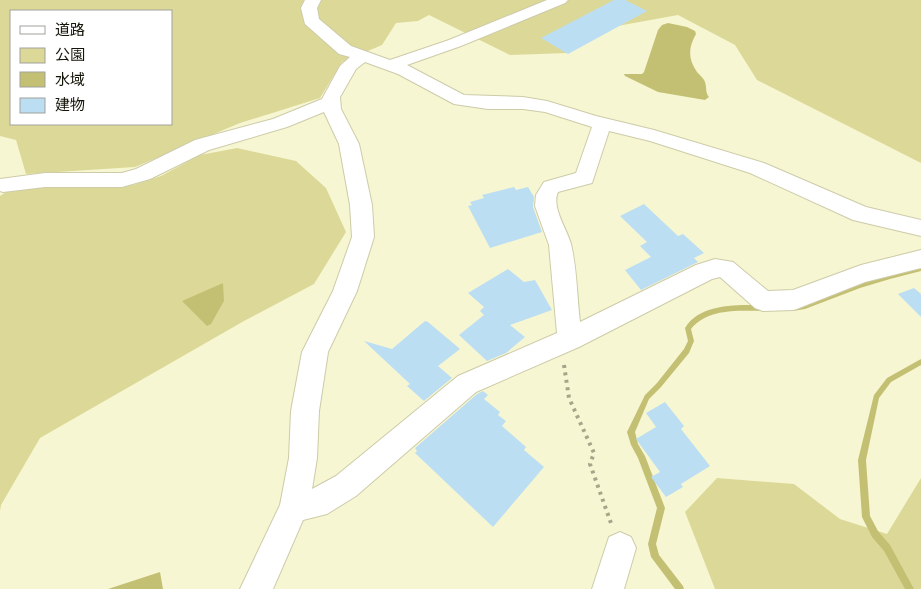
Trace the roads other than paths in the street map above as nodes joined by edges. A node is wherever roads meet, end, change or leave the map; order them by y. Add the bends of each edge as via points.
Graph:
1 (313, 0) edge
2 (560, 0) edge
3 (361, 57) junction
4 (392, 65) junction
5 (332, 102) junction
6 (602, 124) junction
7 (3, 185) dead end
8 (921, 228) edge
9 (921, 258) edge
10 (565, 341) junction
11 (294, 508) junction
12 (620, 548) road end
13 (256, 589) edge
14 (608, 589) edge

1 - 3 street via 309,8 312,20 345,50
2 - 4 street
3 - 4 street
3 - 5 street via 349,66 338,83
4 - 6 street via 460,100 547,107
5 - 7 street via 280,123 202,145 143,174 122,180 46,180
5 - 11 street via 332,109 349,144 361,205 363,238 345,291 315,352
6 - 8 street via 654,136 757,168 861,214
6 - 10 street via 585,178 551,187 546,195 546,206 560,245
9 - 10 street via 861,274 794,300 763,300 725,268 715,268
10 - 11 street via 467,384 346,486 316,503
11 - 13 street
12 - 14 street

